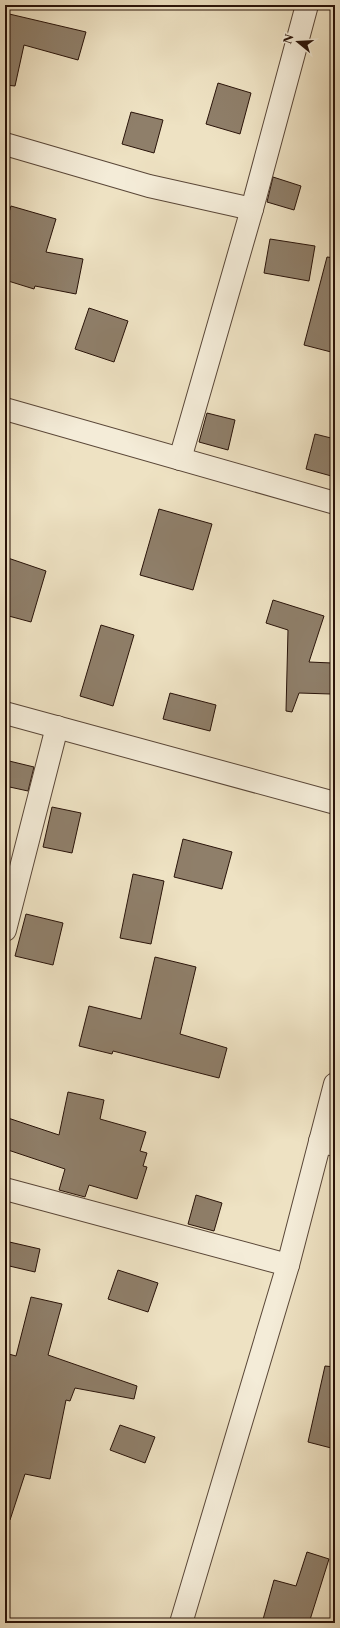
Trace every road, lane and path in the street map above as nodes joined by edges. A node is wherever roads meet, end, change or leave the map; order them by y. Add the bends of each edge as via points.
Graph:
1 (307, 5) edge
2 (5, 144) edge
3 (252, 209) junction
4 (5, 409) edge
5 (180, 459) junction
6 (335, 503) edge
7 (5, 713) edge
8 (57, 727) junction
9 (335, 803) edge
10 (5, 930) edge
11 (335, 1084) edge
12 (328, 1143) edge
13 (5, 1189) edge
14 (288, 1265) junction
15 (181, 1623) edge

1 - 3 street
2 - 3 street via 149,186
3 - 5 street
4 - 5 street
5 - 6 street
7 - 8 street
8 - 9 street
8 - 10 street
11 - 12 street
12 - 14 street
13 - 14 street
14 - 15 street

